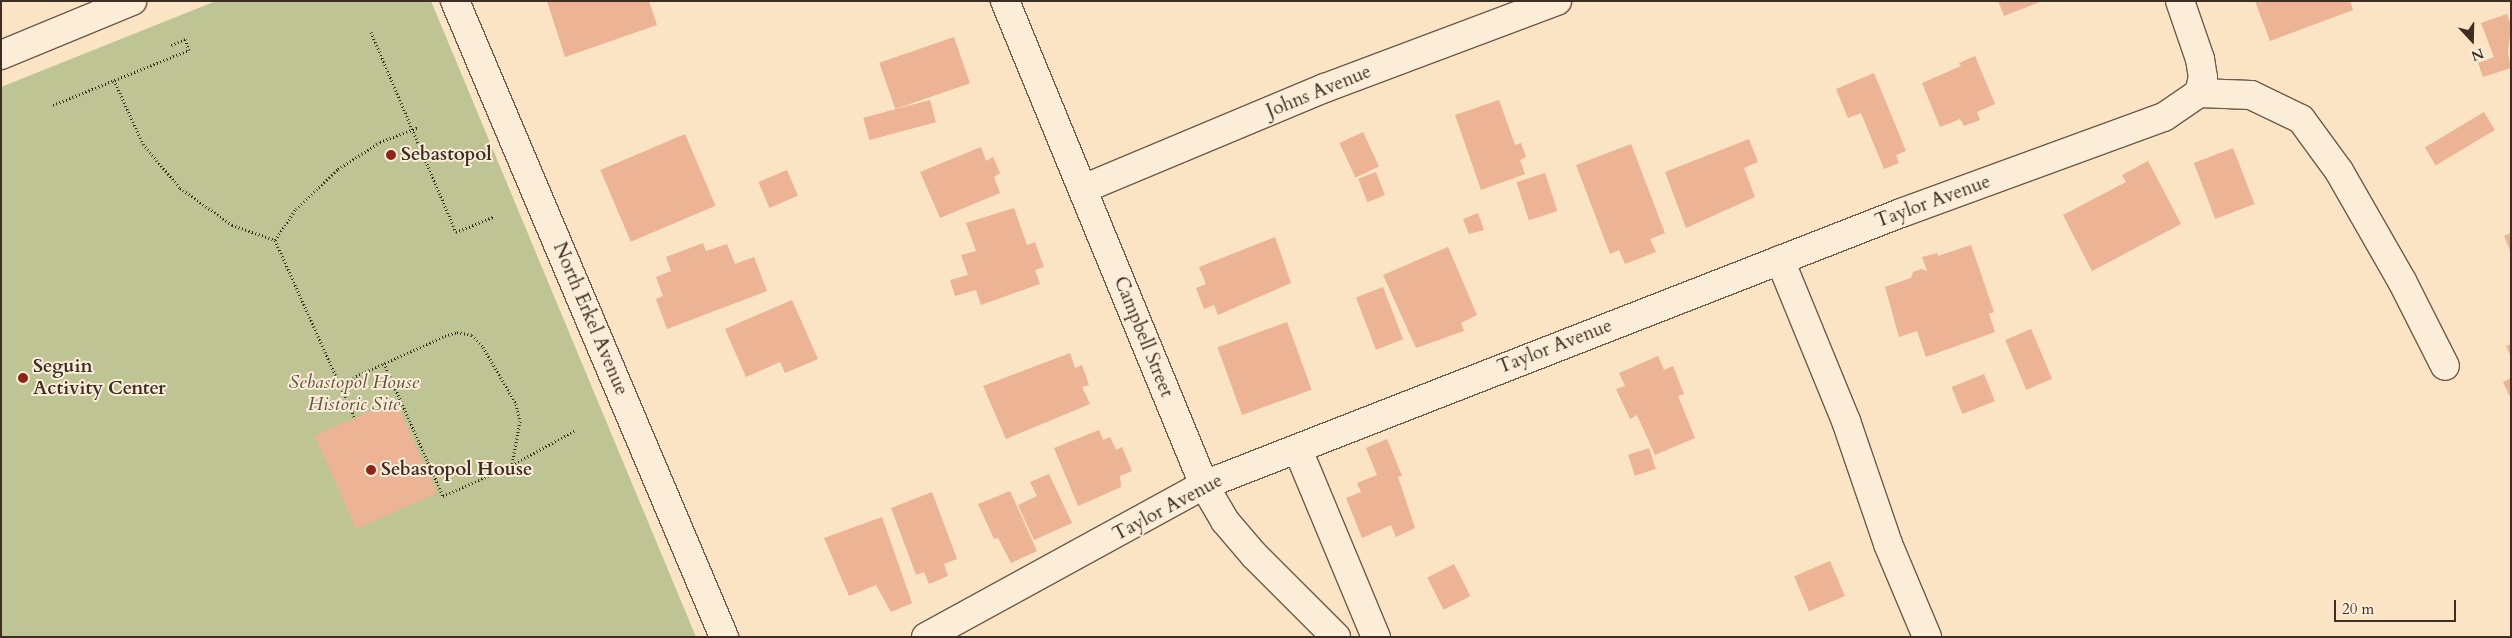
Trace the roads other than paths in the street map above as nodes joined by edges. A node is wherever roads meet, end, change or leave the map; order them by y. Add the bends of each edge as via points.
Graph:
1 (132, 1) edge
2 (455, 1) edge
3 (1006, 1) edge
4 (1557, 1) edge
5 (2180, 1) edge
6 (1, 55) edge
7 (2199, 93) junction
8 (1083, 189) junction
9 (1780, 260) junction
10 (2444, 366) dead end
11 (1298, 450) junction
12 (1204, 486) junction
13 (724, 637) edge
14 (926, 637) edge
15 (1336, 637) edge
16 (1376, 637) edge
17 (1927, 637) edge

1 - 6 street
2 - 13 street, North Erkel Avenue
3 - 8 street, Campbell Street
4 - 8 street, Johns Avenue via 1325,88
5 - 7 street via 2200,59 2203,78
7 - 9 street, Taylor Avenue via 2164,117
7 - 10 street via 2251,95 2301,119 2339,171 2402,281
8 - 12 street, Campbell Street
9 - 11 street, Taylor Avenue
9 - 17 street via 1846,420 1888,544
11 - 12 street, Taylor Avenue
11 - 16 street
12 - 14 street, Taylor Avenue
12 - 15 street, Campbell Street via 1225,521 1254,555

